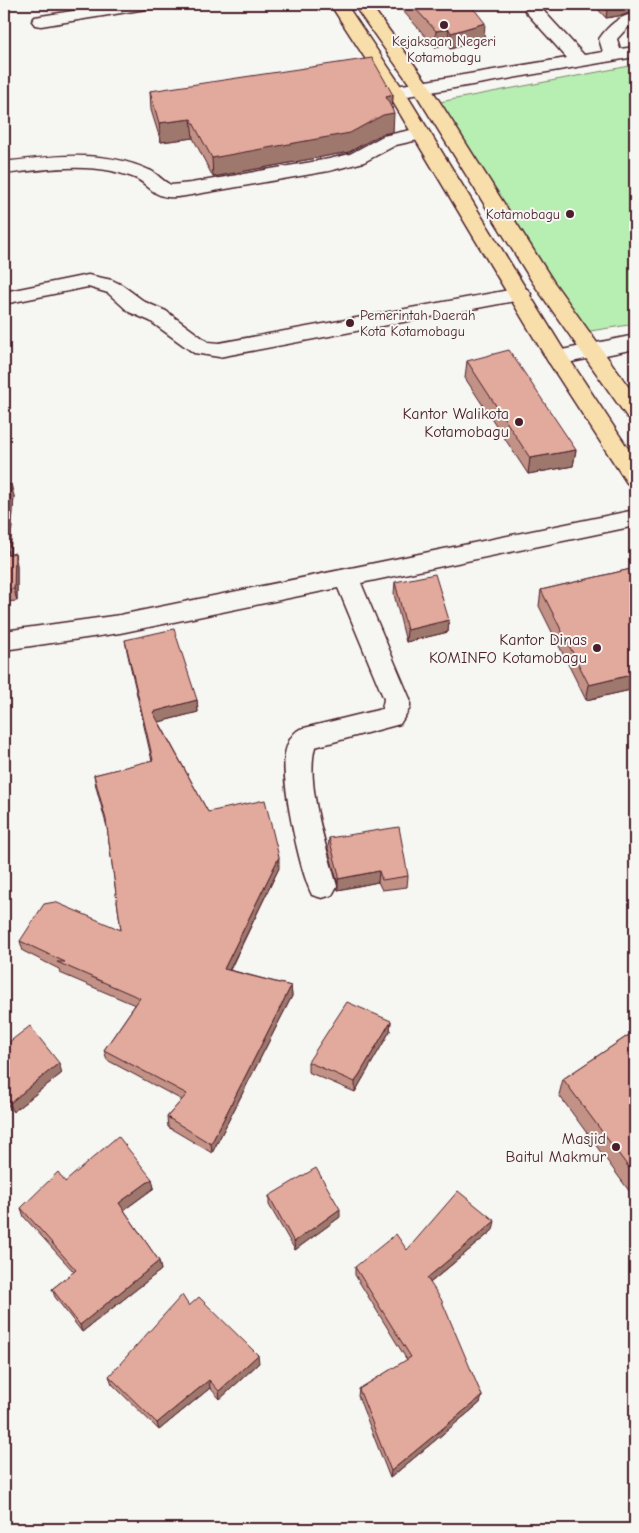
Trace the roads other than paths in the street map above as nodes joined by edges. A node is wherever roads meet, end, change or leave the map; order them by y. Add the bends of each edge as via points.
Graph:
1 (146, 4) edge
2 (338, 4) edge
3 (361, 4) edge
4 (534, 11) dead end
5 (635, 18) edge
6 (41, 21) dead end
7 (635, 52) edge
8 (613, 55) junction
9 (579, 61) junction
10 (422, 88) junction
11 (396, 92) junction
12 (420, 134) junction
13 (4, 168) edge
14 (520, 294) junction
15 (4, 298) edge
16 (635, 342) edge
17 (592, 351) junction
18 (557, 358) junction
19 (635, 412) edge
20 (635, 477) edge
21 (635, 518) edge
22 (346, 577) junction
23 (4, 641) edge
24 (322, 886) dead end

1 - 6 street
2 - 11 main road
3 - 10 main road
4 - 9 street
5 - 8 street via 622,22 608,39
7 - 8 street
8 - 9 street
9 - 10 street
10 - 11 street
10 - 17 main road via 543,283
11 - 12 main road
12 - 13 street via 390,140 357,158 328,165 184,190 168,191 143,174 84,161
12 - 14 main road
14 - 15 street via 219,350 202,348 105,284 88,281
14 - 18 main road
16 - 17 street
17 - 18 street
17 - 19 main road
18 - 20 main road
21 - 22 street
22 - 23 street via 120,624
22 - 24 street via 397,699 391,717 310,736 302,741 299,782

